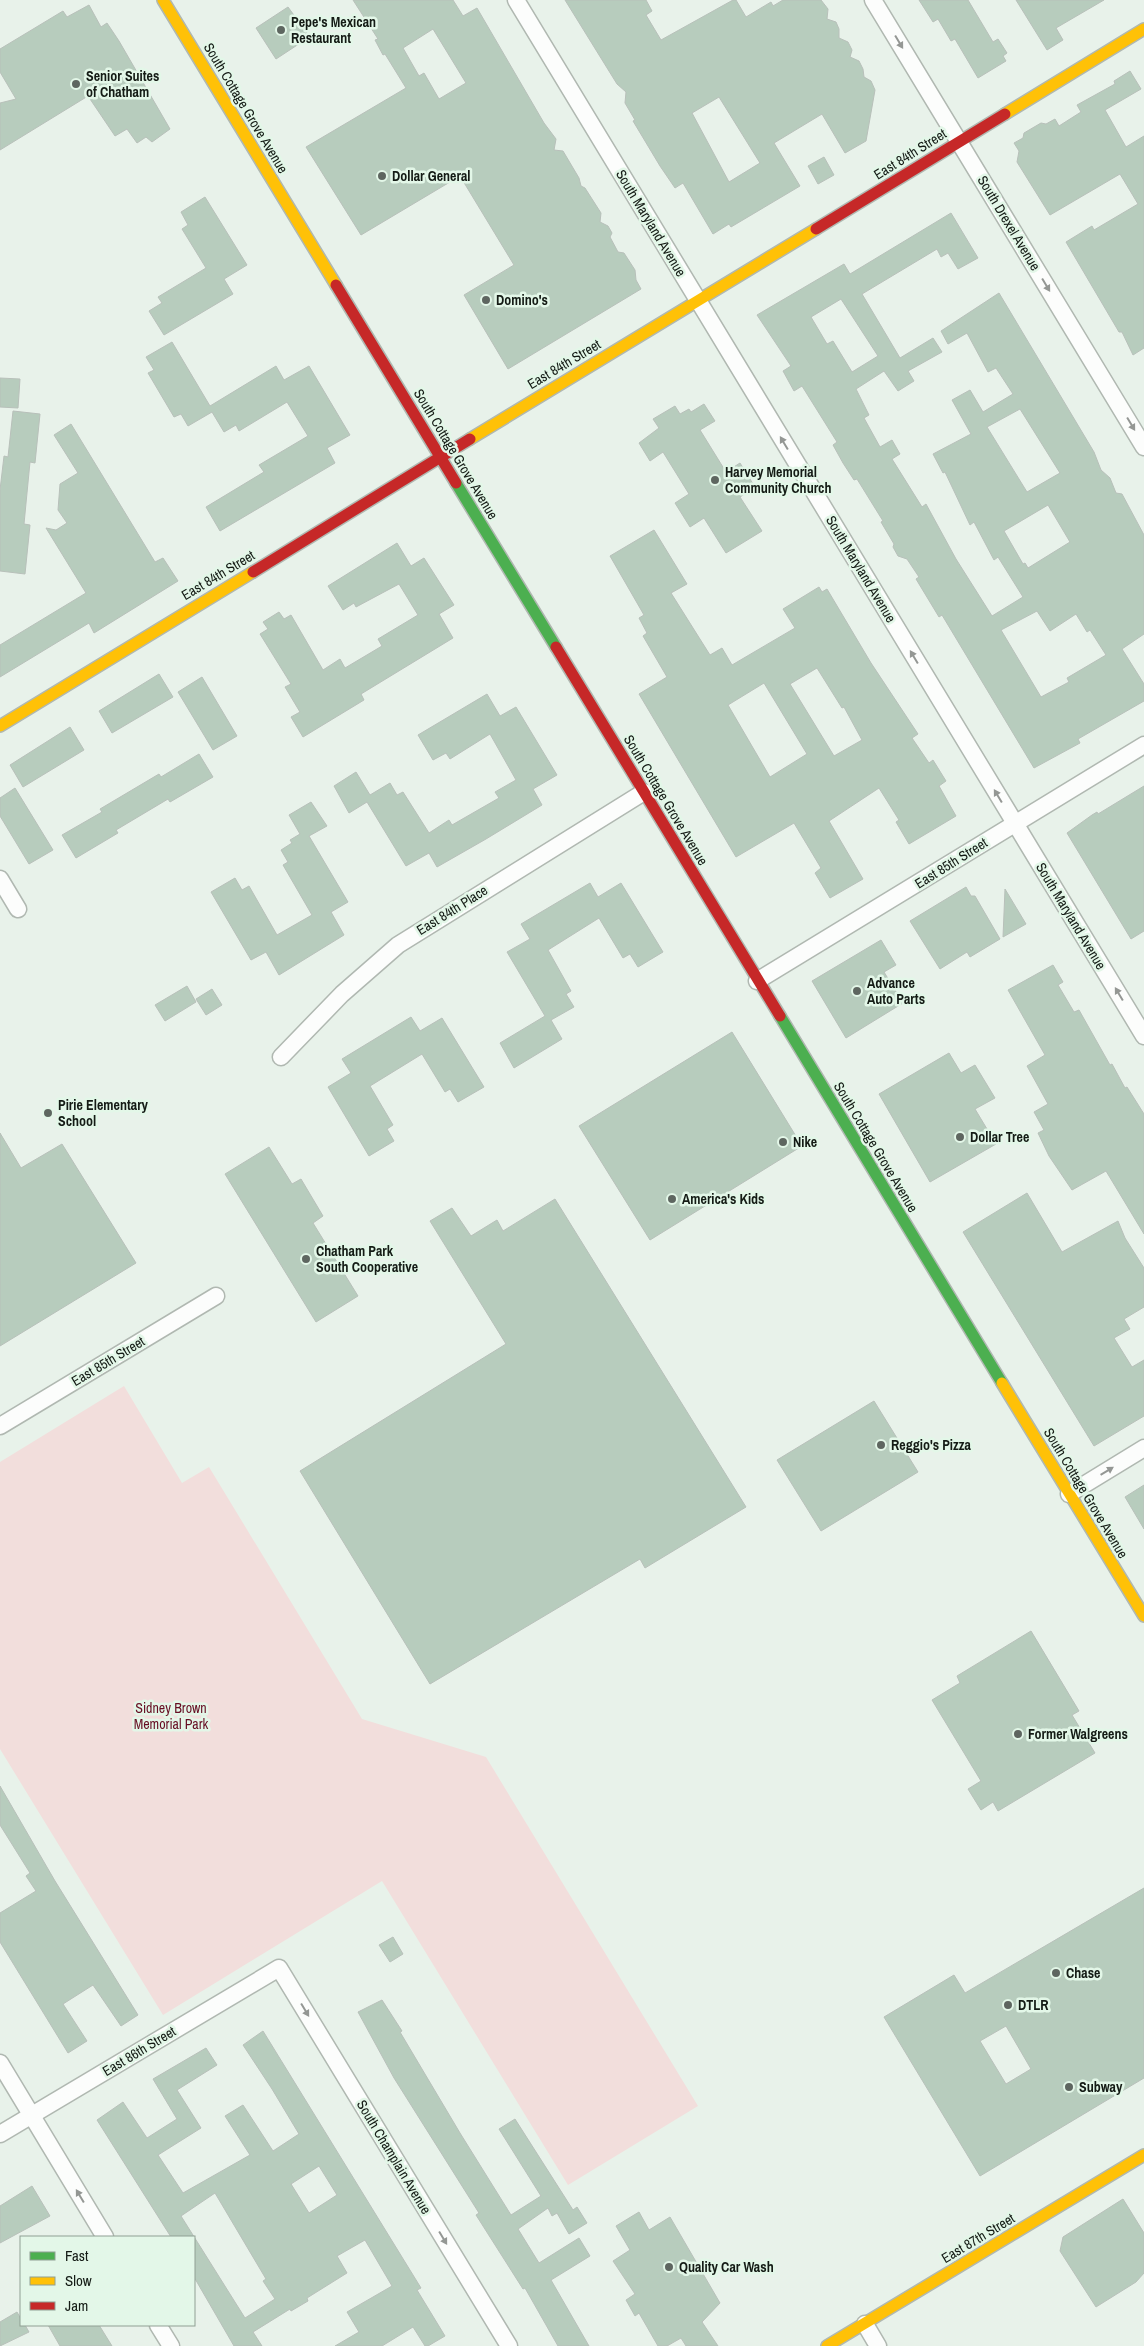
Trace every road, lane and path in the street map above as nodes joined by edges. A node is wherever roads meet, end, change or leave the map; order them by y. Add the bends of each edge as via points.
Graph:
1 (163, 0) edge
2 (516, 0) edge
3 (873, 0) edge
4 (1144, 29) edge
5 (959, 141) junction
6 (698, 300) junction
7 (1144, 447) edge
8 (441, 457) junction
9 (0, 726) edge
10 (1144, 745) edge
11 (644, 792) junction
12 (1015, 824) junction
13 (0, 879) edge
14 (18, 909) dead end
15 (757, 981) junction
16 (1144, 1036) edge
17 (281, 1056) dead end
18 (216, 1296) dead end
19 (0, 1426) edge
20 (1144, 1448) edge
21 (1069, 1494) junction
22 (1144, 1616) edge
23 (279, 1968) joint
24 (0, 2063) edge
25 (32, 2115) junction
26 (0, 2134) edge
27 (1144, 2155) edge
28 (104, 2236) edge
29 (865, 2324) junction
30 (159, 2326) edge
31 (171, 2346) edge
32 (509, 2346) edge
33 (827, 2346) edge
34 (878, 2346) edge

1 - 8 main road, South Cottage Grove Avenue
2 - 6 street, South Maryland Avenue
3 -> 5 street, South Drexel Avenue
4 - 5 main road, East 84th Street
5 - 6 main road, East 84th Street
5 -> 7 street, South Drexel Avenue
6 - 8 main road, East 84th Street
12 -> 6 street, South Maryland Avenue
8 - 9 main road, East 84th Street
8 - 11 main road, South Cottage Grove Avenue
10 - 12 street, East 85th Street
11 - 15 main road, South Cottage Grove Avenue
11 - 17 street, East 84th Place via 398,945 342,994
12 - 15 street, East 85th Street
16 -> 12 street, South Maryland Avenue
13 - 14 street
15 - 21 main road, South Cottage Grove Avenue
18 - 19 street, East 85th Street
21 -> 20 street
21 - 22 main road, South Cottage Grove Avenue
23 - 25 street, East 86th Street
23 -> 32 street, South Champlain Avenue
24 - 25 street
25 - 26 street, East 86th Street
28 -> 25 street
27 - 29 main road, East 87th Street
29 - 33 main road, East 87th Street
29 - 34 street
30 - 31 street

